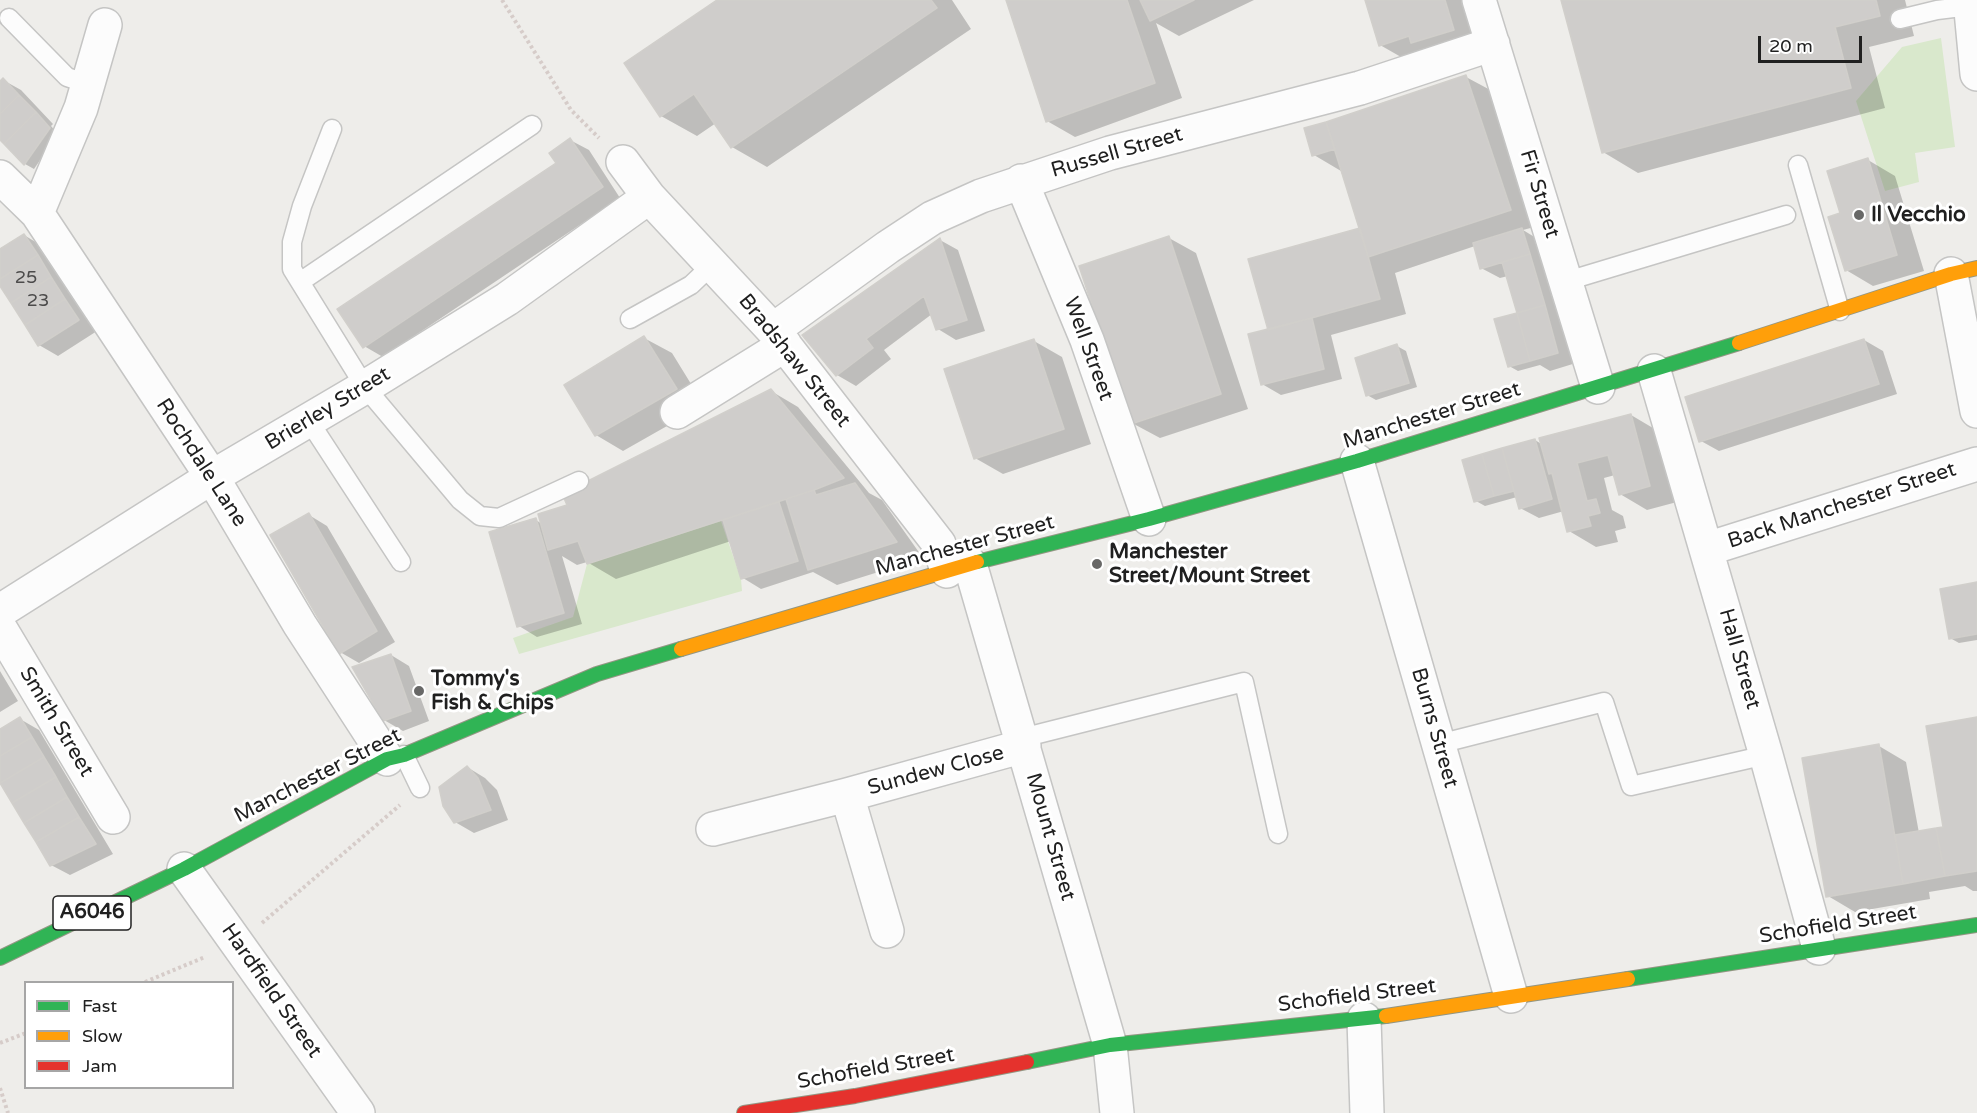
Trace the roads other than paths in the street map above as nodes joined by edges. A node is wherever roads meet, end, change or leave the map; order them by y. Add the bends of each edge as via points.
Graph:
1 (1479, 0) edge
2 (1970, 3) edge
3 (9, 18) dead end
4 (1900, 18) dead end
5 (105, 24) dead end
6 (1493, 44) junction
7 (1977, 74) edge
8 (88, 84) junction
9 (532, 125) dead end
10 (332, 129) dead end
11 (623, 162) road end
12 (1798, 165) dead end
13 (0, 177) edge
14 (1021, 181) junction
15 (648, 197) junction
16 (37, 213) junction
17 (1786, 215) dead end
18 (712, 265) junction
19 (1964, 271) edge
20 (1567, 281) junction
21 (300, 282) junction
22 (1840, 310) junction
23 (630, 319) dead end
24 (779, 337) junction
25 (1654, 370) junction
26 (365, 387) junction
27 (1598, 387) junction
28 (1977, 411) edge
29 (677, 412) dead end
30 (309, 421) junction
31 (1357, 460) junction
32 (1977, 464) edge
33 (212, 477) junction
34 (579, 480) dead end
35 (1149, 519) junction
36 (1707, 549) junction
37 (401, 562) dead end
38 (958, 567) junction
39 (0, 611) edge
40 (0, 628) edge
41 (1023, 742) junction
42 (1439, 744) junction
43 (1766, 755) junction
44 (395, 757) junction
45 (420, 788) road end
46 (847, 795) junction
47 (113, 817) dead end
48 (713, 829) dead end
49 (1278, 834) dead end
50 (184, 869) junction
51 (1977, 925) edge
52 (887, 931) dead end
53 (1819, 948) junction
54 (0, 958) edge
55 (1511, 996) junction
56 (1364, 1018) junction
57 (1110, 1044) junction
58 (856, 1105) edge
59 (358, 1113) edge
60 (744, 1113) edge
61 (1117, 1113) edge
62 (1367, 1113) edge

1 - 6 street, Fir Street
2 - 4 lane
2 - 7 street
3 - 8 lane via 67,77
5 - 8 street
6 - 14 street, Russell Street via 1360,88 1110,153
6 - 20 street, Fir Street
8 - 16 street
9 - 21 lane
10 - 21 lane via 292,242 292,269
11 - 15 street, Bradshaw Street
12 - 22 lane
13 - 16 street, Rochdale Lane
14 - 24 street, Russell Street via 932,218 888,247
14 - 35 street, Well Street via 1087,340
15 - 18 street, Bradshaw Street
15 - 26 street, Brierley Street via 507,299
16 - 33 street, Rochdale Lane
17 - 20 lane
18 - 23 lane via 691,285
18 - 24 street, Bradshaw Street
19 - 22 main road, Manchester Street / A6046
19 - 28 street
20 - 27 street, Fir Street
21 - 26 lane
22 - 25 main road, Manchester Street / A6046
24 - 29 street, Russell Street
24 - 38 street, Bradshaw Street
25 - 27 main road, Manchester Street / A6046
25 - 36 street, Hall Street
26 - 30 street, Brierley Street
26 - 34 lane via 460,500 480,516 500,518
27 - 31 main road, Manchester Street / A6046
30 - 33 street, Brierley Street
30 - 37 lane
31 - 35 main road, Manchester Street / A6046
31 - 42 street, Burns Street
32 - 36 street, Back Manchester Street
33 - 39 street, Brierley Street
33 - 44 street, Rochdale Lane via 300,626
35 - 38 main road, Manchester Street / A6046
36 - 43 street, Hall Street
38 - 41 street, Mount Street
38 - 44 main road, Manchester Street / A6046 via 597,674
40 - 47 street, Smith Street
41 - 46 street, Sundew Close
41 - 49 lane via 1244,682
41 - 57 street, Mount Street
42 - 43 lane via 1604,702 1631,786
42 - 55 street, Burns Street
43 - 53 street, Hall Street
44 - 45 lane
44 - 50 main road, Manchester Street / A6046
46 - 48 street, Sundew Close
46 - 52 street, Sundew Close
50 - 54 main road, Manchester Street / A6046
50 - 59 street, Hardfield Street
51 - 53 main road, Schofield Street
53 - 55 main road, Schofield Street
55 - 56 main road, Schofield Street
56 - 57 main road, Schofield Street
56 - 62 street
57 - 58 main road, Schofield Street
57 - 61 street, Mount Street
58 - 60 main road, Schofield Street

